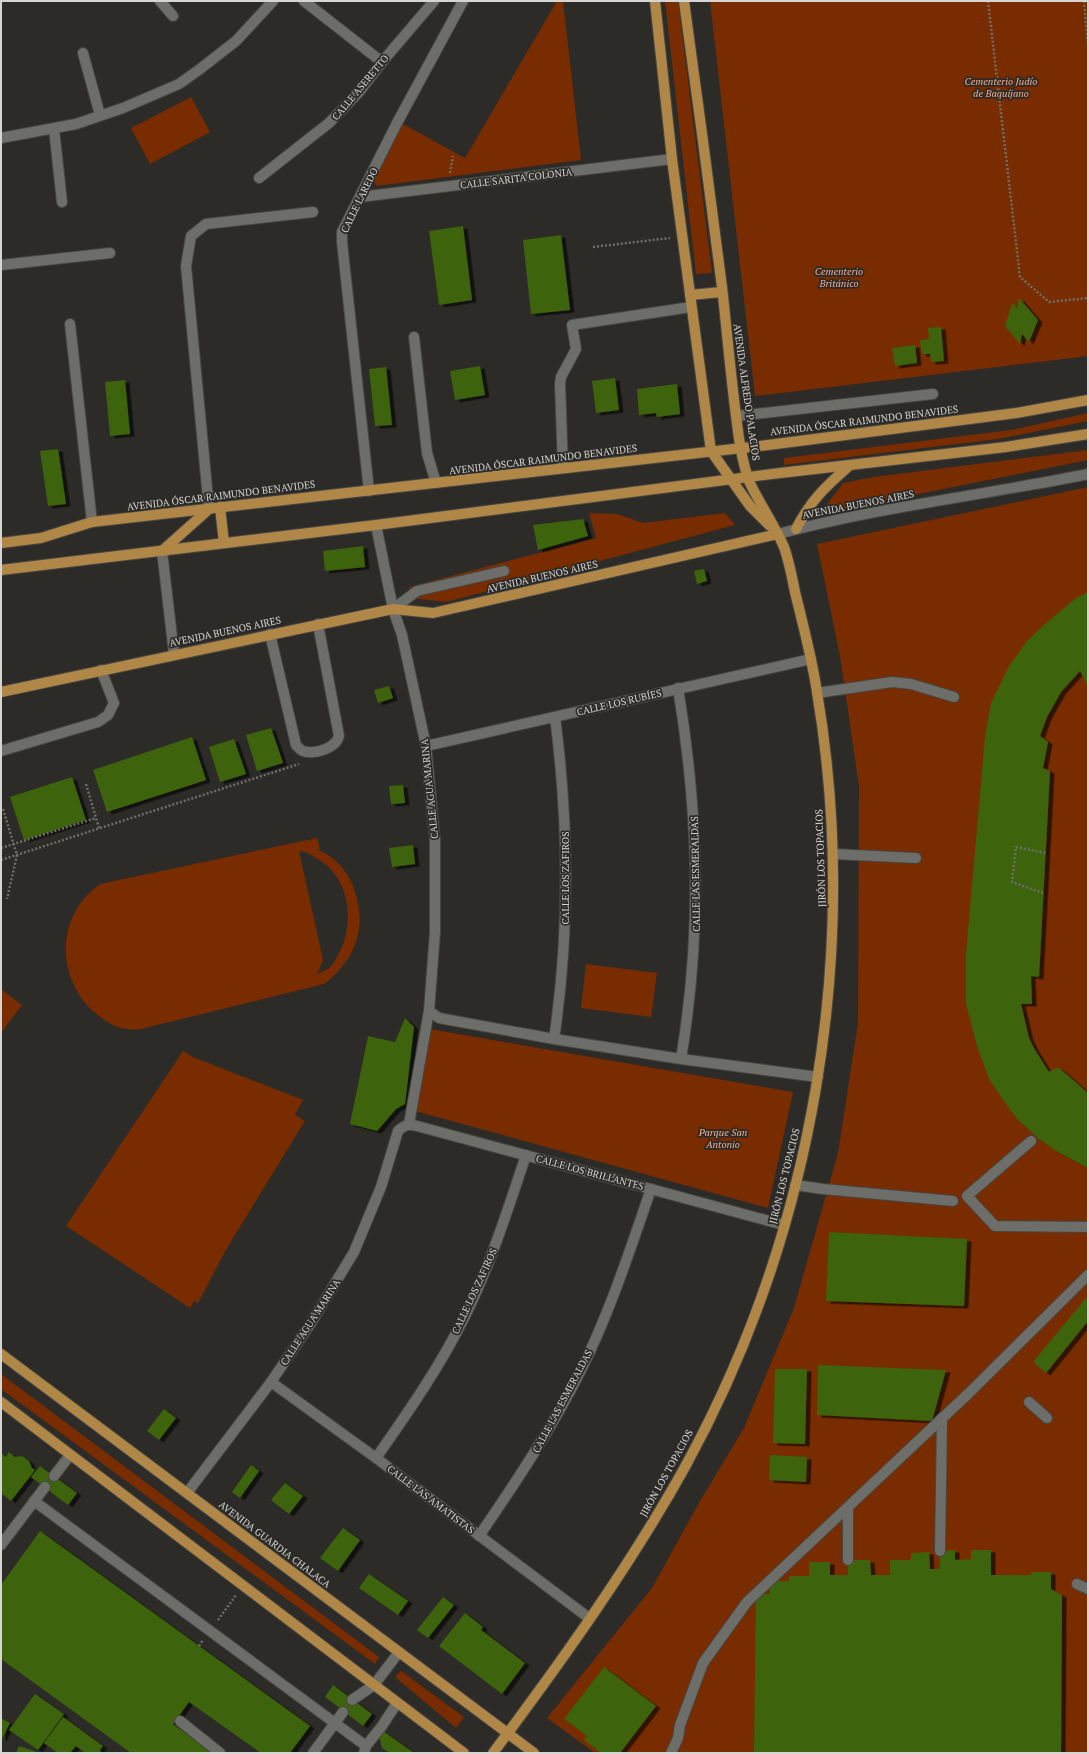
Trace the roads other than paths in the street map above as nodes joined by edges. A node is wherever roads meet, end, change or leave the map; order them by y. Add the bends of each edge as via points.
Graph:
1 (160, 1) edge
2 (273, 1) edge
3 (304, 1) edge
4 (434, 1) edge
5 (463, 1) edge
6 (655, 1) edge
7 (684, 1) edge
8 (173, 16) dead end
9 (83, 53) dead end
10 (382, 62) junction
11 (100, 115) junction
12 (54, 129) junction
13 (1, 138) edge
14 (672, 159) junction
15 (259, 178) dead end
16 (360, 197) junction
17 (62, 202) dead end
18 (313, 212) dead end
19 (110, 253) dead end
20 (1, 265) edge
21 (722, 292) junction
22 (690, 295) junction
23 (691, 307) junction
24 (70, 324) dead end
25 (414, 337) dead end
26 (933, 394) dead end
27 (1088, 400) edge
28 (737, 416) junction
29 (1088, 434) edge
30 (741, 447) junction
31 (710, 451) junction
32 (849, 466) junction
33 (563, 468) junction
34 (1088, 474) edge
35 (748, 478) junction
36 (733, 480) junction
37 (436, 483) junction
38 (369, 491) junction
39 (220, 507) junction
40 (209, 509) junction
41 (92, 522) junction
42 (376, 525) junction
43 (796, 529) junction
44 (778, 534) junction
45 (1, 543) edge
46 (224, 543) junction
47 (162, 551) junction
48 (1, 570) edge
49 (504, 571) dead end
50 (393, 609) junction
51 (318, 624) junction
52 (270, 634) junction
53 (174, 654) junction
54 (811, 659) junction
55 (101, 670) junction
56 (678, 688) junction
57 (1, 692) edge
58 (817, 692) junction
59 (954, 697) dead end
60 (555, 717) junction
61 (426, 746) junction
62 (1, 751) edge
63 (834, 854) junction
64 (916, 858) dead end
65 (429, 1011) junction
66 (554, 1039) junction
67 (681, 1059) junction
68 (818, 1077) junction
69 (409, 1124) junction
70 (1031, 1141) dead end
71 (526, 1155) junction
72 (796, 1185) junction
73 (651, 1189) junction
74 (953, 1201) dead end
75 (784, 1225) junction
76 (1088, 1227) edge
77 (1088, 1275) edge
78 (1, 1354) edge
79 (271, 1382) junction
80 (1, 1402) edge
81 (1029, 1402) dead end
82 (942, 1418) junction
83 (1047, 1418) dead end
84 (70, 1455) junction
85 (376, 1458) junction
86 (54, 1476) dead end
87 (45, 1488) dead end
88 (187, 1493) junction
89 (34, 1501) junction
90 (848, 1507) junction
91 (479, 1536) junction
92 (1, 1545) edge
93 (940, 1551) dead end
94 (848, 1560) dead end
95 (1077, 1584) dead end
96 (1088, 1589) edge
97 (589, 1618) junction
98 (399, 1652) junction
99 (374, 1685) junction
100 (352, 1700) dead end
101 (397, 1703) junction
102 (344, 1712) dead end
103 (180, 1721) dead end
104 (336, 1722) junction
105 (507, 1734) junction
106 (365, 1750) edge
107 (220, 1753) edge
108 (313, 1753) edge
109 (464, 1753) edge
110 (493, 1753) edge
111 (534, 1753) edge
112 (672, 1753) edge

1 - 8 street
2 - 11 street via 236,41 179,84
3 - 10 street
4 - 10 street, CALLE ASERETTO
5 - 16 street, CALLE LAREDO
6 - 14 main road
7 - 21 main road, AVENIDA ALFREDO PALACIOS
9 - 11 street
10 - 15 street, CALLE ASERETTO via 359,92 329,123
11 - 12 street
12 - 13 street
12 - 17 street
14 - 16 street, CALLE SARITA COLONIA
14 - 22 main road
16 - 38 street, CALLE LAREDO via 341,236
18 - 40 street via 206,224 191,236 186,266
19 - 20 street
21 - 22 main road
21 - 28 main road, AVENIDA ALFREDO PALACIOS
22 - 23 main road
23 - 31 main road
23 - 33 street via 572,325 576,349 561,377 560,384
24 - 41 street
25 - 37 street via 427,453
26 - 28 street
27 - 30 main road, AVENIDA ÓSCAR RAIMUNDO BENAVIDES via 1016,413
28 - 30 main road, AVENIDA ALFREDO PALACIOS
29 - 32 main road via 1006,447
30 - 31 main road, AVENIDA ÓSCAR RAIMUNDO BENAVIDES
30 - 35 main road, AVENIDA ALFREDO PALACIOS
31 - 33 main road, AVENIDA ÓSCAR RAIMUNDO BENAVIDES
31 - 36 main road
32 - 35 main road
32 - 43 main road via 818,494
33 - 37 main road, AVENIDA ÓSCAR RAIMUNDO BENAVIDES
34 - 43 street, AVENIDA BUENOS AIRES via 864,514
35 - 36 main road
35 - 44 main road, AVENIDA ALFREDO PALACIOS
36 - 42 main road
36 - 44 main road via 750,506
37 - 38 main road, AVENIDA ÓSCAR RAIMUNDO BENAVIDES
38 - 39 main road, AVENIDA ÓSCAR RAIMUNDO BENAVIDES
39 - 40 main road, AVENIDA ÓSCAR RAIMUNDO BENAVIDES
39 - 46 main road
40 - 41 main road, AVENIDA ÓSCAR RAIMUNDO BENAVIDES
40 - 47 main road
41 - 45 main road, AVENIDA ÓSCAR RAIMUNDO BENAVIDES via 41,538
42 - 46 main road
42 - 50 street, CALLE AGUA MARINA
43 - 44 street, AVENIDA BUENOS AIRES
44 - 50 main road, AVENIDA BUENOS AIRES via 433,613
44 - 54 main road, JIRÓN LOS TOPACIOS via 786,551
46 - 47 main road
47 - 48 main road
47 - 53 street
49 - 50 street via 417,591
50 - 51 main road, AVENIDA BUENOS AIRES
50 - 61 street, CALLE AGUA MARINA via 402,635
51 - 52 main road, AVENIDA BUENOS AIRES
51 - 52 street via 339,736 335,744 323,750 307,752 296,745
52 - 53 main road, AVENIDA BUENOS AIRES
53 - 55 main road, AVENIDA BUENOS AIRES
54 - 56 street, CALLE LOS RUBÍES
54 - 58 main road, JIRÓN LOS TOPACIOS
55 - 57 main road, AVENIDA BUENOS AIRES
55 - 62 street via 114,703 108,715 98,722
56 - 60 street, CALLE LOS RUBÍES
56 - 67 street, CALLE LAS ESMERALDAS via 692,780 697,872 694,964
58 - 59 street via 892,682 911,684
58 - 63 main road, JIRÓN LOS TOPACIOS via 827,760
60 - 61 street, CALLE LOS RUBÍES
60 - 66 street, CALLE LOS ZAFIROS via 564,796 566,875 564,954
61 - 65 street, CALLE AGUA MARINA via 435,841 435,932
63 - 64 street
63 - 68 main road, JIRÓN LOS TOPACIOS via 833,939
65 - 66 street via 439,1018
65 - 69 street, CALLE AGUA MARINA
66 - 67 street
67 - 68 street
68 - 72 main road, JIRÓN LOS TOPACIOS
69 - 71 street, CALLE LOS BRILLANTES
69 - 79 street, CALLE AGUA MARINA via 398,1131 381,1187 354,1252
70 - 76 street via 968,1196 995,1226
71 - 73 street, CALLE LOS BRILLANTES
71 - 85 street, CALLE LOS ZAFIROS via 500,1236 466,1314 425,1388
72 - 74 street via 823,1190
72 - 75 main road, JIRÓN LOS TOPACIOS
73 - 75 street, CALLE LOS BRILLANTES
73 - 91 street, CALLE LAS ESMERALDAS via 620,1281 581,1370 534,1455
75 - 97 main road, JIRÓN LOS TOPACIOS via 750,1327 693,1451 642,1540
77 - 82 street
78 - 88 main road, AVENIDA GUARDIA CHALACA
79 - 85 street, CALLE LAS AMATISTAS
79 - 88 street, CALLE AGUA MARINA
80 - 84 main road
81 - 83 street
82 - 90 street
82 - 93 street
84 - 86 street
84 - 99 main road
85 - 91 street, CALLE LAS AMATISTAS
87 - 89 street
88 - 98 main road, AVENIDA GUARDIA CHALACA
89 - 92 street
89 - 104 street
90 - 94 street
90 - 112 street via 747,1602 703,1663
91 - 97 street, CALLE LAS AMATISTAS
95 - 96 street
97 - 105 main road, JIRÓN LOS TOPACIOS
98 - 99 street
98 - 105 main road, AVENIDA GUARDIA CHALACA
99 - 100 street
99 - 101 main road
101 - 106 street
101 - 109 main road
102 - 104 street
103 - 107 street
104 - 106 street
104 - 108 street
105 - 110 main road, JIRÓN LOS TOPACIOS
105 - 111 main road, AVENIDA GUARDIA CHALACA

